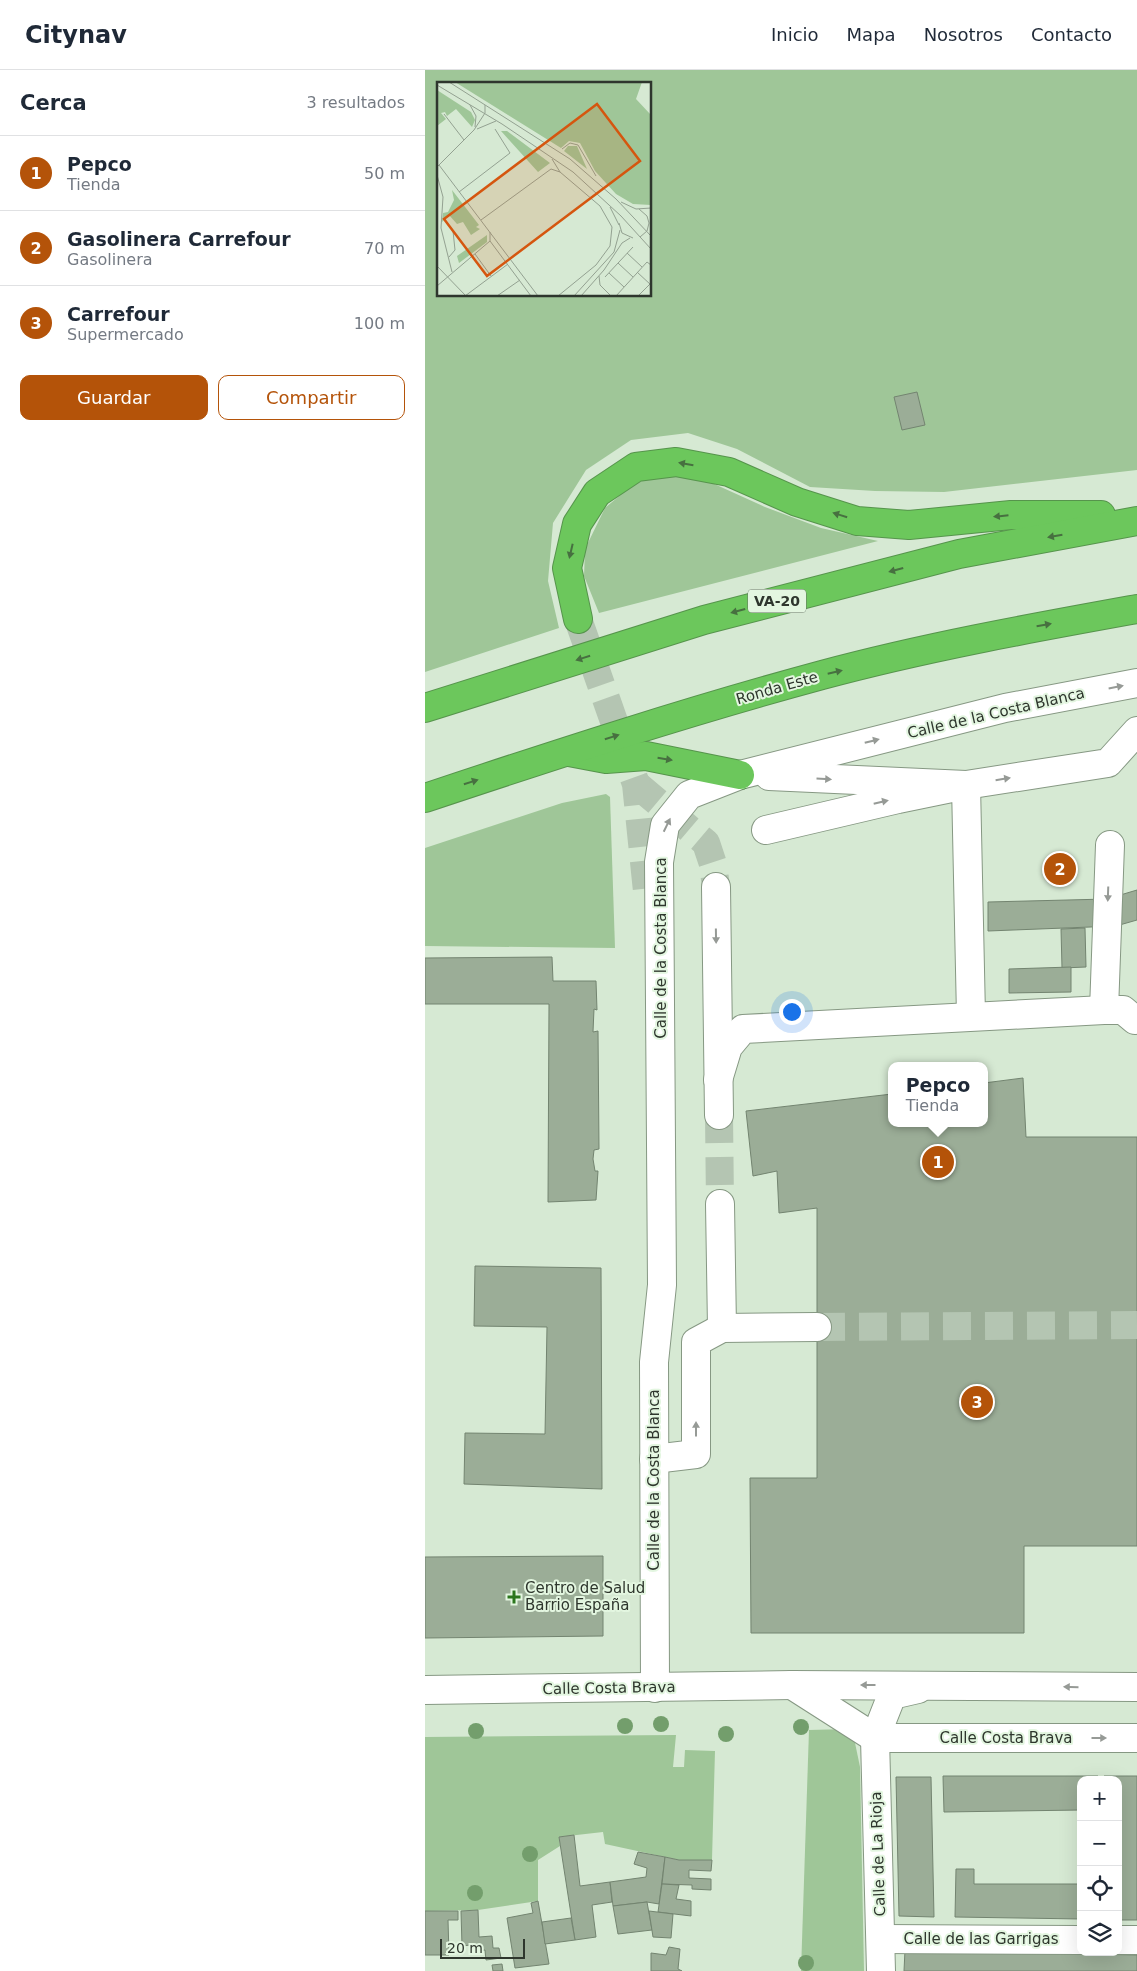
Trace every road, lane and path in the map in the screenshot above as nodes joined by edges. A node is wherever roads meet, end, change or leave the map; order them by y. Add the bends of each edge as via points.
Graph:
1 (1137, 515) edge
2 (1137, 521) edge
3 (1137, 609) edge
4 (578, 619) tunnel mouth
5 (1137, 683) edge
6 (425, 708) edge
7 (1137, 731) edge
8 (565, 752) junction
9 (1137, 759) edge
10 (1108, 762) junction
11 (740, 775) junction
12 (965, 785) junction
13 (425, 798) edge
14 (766, 830) dead end
15 (1110, 845) dead end
16 (716, 887) tunnel mouth
17 (647, 892) tunnel mouth
18 (1129, 1010) edge
19 (971, 1016) junction
20 (718, 1080) junction
21 (719, 1115) tunnel mouth
22 (720, 1204) tunnel mouth
23 (817, 1327) tunnel mouth
24 (722, 1328) junction
25 (654, 1362) junction
26 (654, 1458) junction
27 (792, 1685) junction
28 (934, 1685) junction
29 (1137, 1687) edge
30 (655, 1688) junction
31 (425, 1690) edge
32 (875, 1738) junction
33 (1137, 1738) edge
34 (881, 1939) junction
35 (1077, 1940) edge
36 (1122, 1940) edge
37 (1137, 1940) edge
38 (881, 1971) edge

1 -> 4 highway via 1011,515 909,525 857,520 797,502 729,472 676,462 636,467 597,493 577,524 567,568
2 -> 6 highway, VA-20 via 959,554 723,615
8 -> 3 highway, Ronda Este via 824,674 996,634
11 -> 5 street, Calle de la Costa Blanca via 1005,708
7 - 10 street
8 -> 11 highway via 606,759 646,756
13 -> 8 highway, Ronda Este
9 - 10 street
12 -> 10 street
11 -> 12 street
25 -> 11 street, Calle de la Costa Blanca via 662,1285 659,862 665,825 689,795
14 -> 12 street
12 - 19 street
15 -> 18 street
16 -> 20 street
17 - 25 street, Calle de la Costa Blanca via 645,1288
18 - 19 street
19 - 20 street via 743,1029 728,1047
20 - 21 street
22 - 24 street
23 - 24 street
26 -> 24 street via 696,1454 696,1342
25 - 26 street, Calle de la Costa Blanca
26 - 30 street, Calle de la Costa Blanca
28 -> 27 street, Calle Costa Brava
27 - 30 street, Calle Costa Brava
27 - 32 street
29 -> 28 street, Calle Costa Brava
28 - 32 street, Calle Costa Brava via 892,1695
30 - 31 street, Calle Costa Brava
32 -> 33 street, Calle Costa Brava
32 - 34 street, Calle de La Rioja
34 - 35 street, Calle de las Garrigas
34 - 38 street, Calle de La Rioja
36 - 37 street

